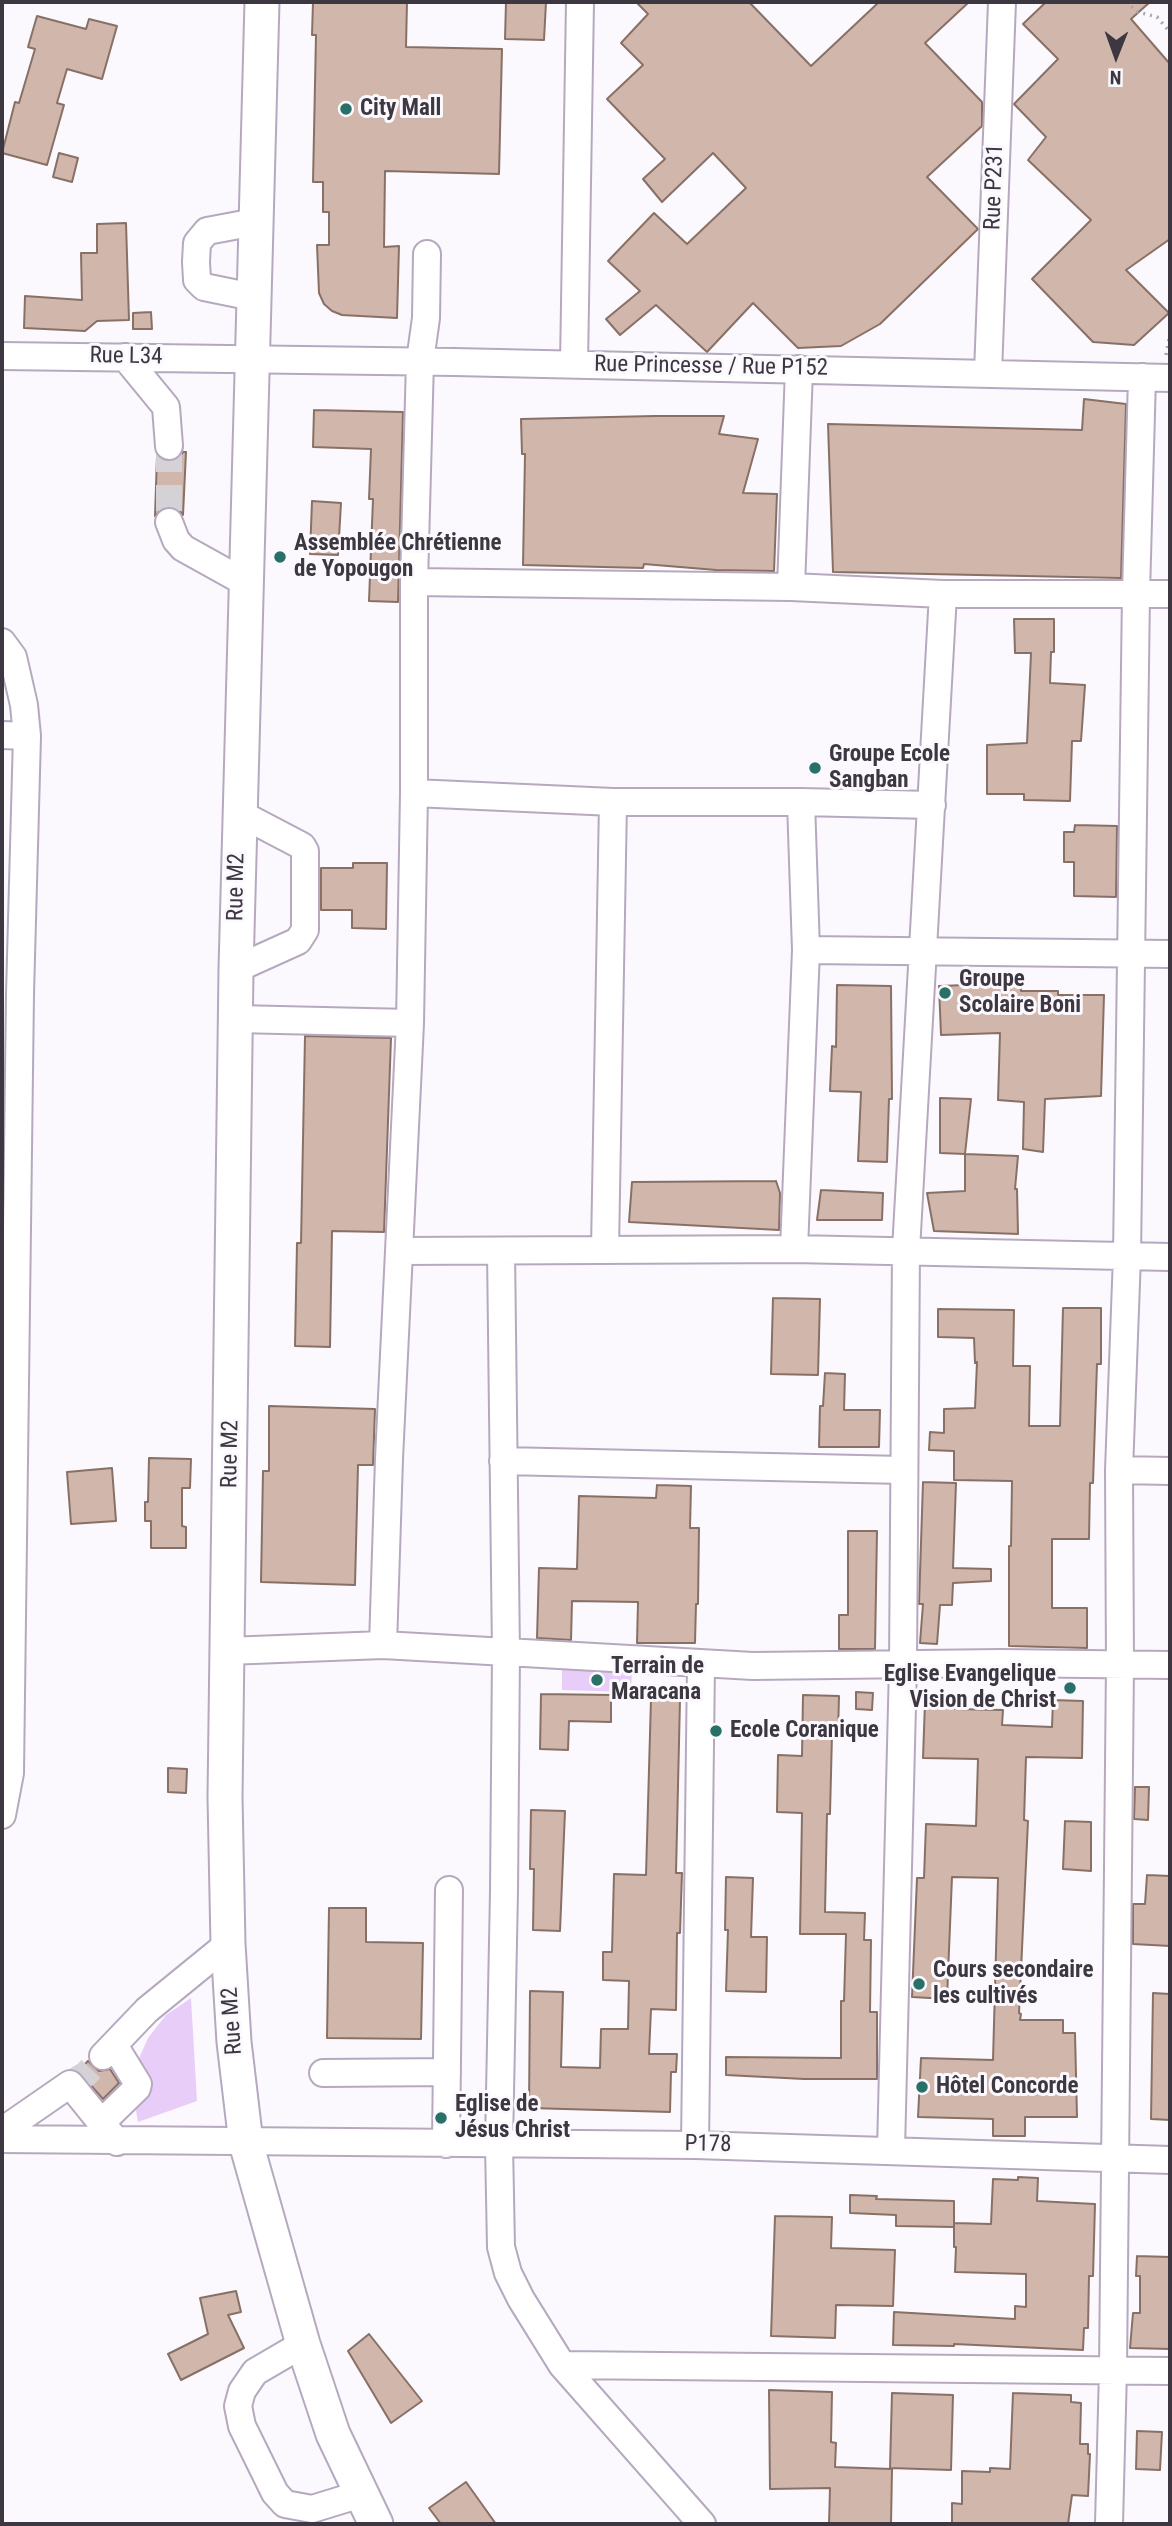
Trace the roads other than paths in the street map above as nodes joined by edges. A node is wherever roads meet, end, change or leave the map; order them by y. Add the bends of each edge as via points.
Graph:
1 (262, 2) edge
2 (580, 2) edge
3 (1002, 2) edge
4 (255, 222) junction
5 (428, 254) dead end
6 (253, 297) junction
7 (2, 356) edge
8 (125, 357) junction
9 (251, 360) junction
10 (420, 361) junction
11 (574, 364) junction
12 (799, 369) junction
13 (988, 373) junction
14 (1142, 377) junction
15 (1170, 378) edge
16 (169, 446) tunnel mouth
17 (169, 522) tunnel mouth
18 (414, 582) junction
19 (246, 583) junction
20 (791, 587) junction
21 (1136, 593) junction
22 (943, 594) junction
23 (1170, 594) edge
24 (2, 642) edge
25 (14, 736) edge
26 (414, 793) junction
27 (614, 802) junction
28 (801, 802) junction
29 (932, 805) junction
30 (239, 814) junction
31 (12, 864) edge
32 (806, 950) junction
33 (922, 950) junction
34 (1130, 954) junction
35 (1170, 954) edge
36 (236, 969) junction
37 (11, 994) edge
38 (236, 1019) junction
39 (410, 1023) junction
40 (10, 1108) edge
41 (9, 1244) edge
42 (794, 1249) junction
43 (605, 1250) junction
44 (906, 1250) junction
45 (401, 1251) junction
46 (501, 1251) junction
47 (1127, 1256) junction
48 (1170, 1257) edge
49 (9, 1370) edge
50 (503, 1461) junction
51 (903, 1470) junction
52 (1119, 1470) junction
53 (1170, 1471) edge
54 (8, 1494) edge
55 (7, 1628) edge
56 (383, 1645) junction
57 (227, 1651) junction
58 (506, 1653) junction
59 (701, 1664) junction
60 (903, 1665) junction
61 (1120, 1665) junction
62 (1170, 1665) edge
63 (6, 1749) edge
64 (2, 1815) edge
65 (449, 1890) dead end
66 (228, 1944) junction
67 (447, 2072) junction
68 (323, 2073) dead end
69 (2, 2132) edge
70 (109, 2132) junction
71 (2, 2139) edge
72 (246, 2143) junction
73 (446, 2144) junction
74 (499, 2144) junction
75 (695, 2145) junction
76 (891, 2150) junction
77 (1115, 2159) junction
78 (1170, 2160) edge
79 (303, 2344) junction
80 (562, 2365) junction
81 (1113, 2370) junction
82 (1170, 2371) edge
83 (361, 2494) junction
84 (376, 2524) edge
85 (702, 2524) edge
86 (1109, 2524) edge

1 - 4 main road, Rue M2
2 - 11 street
3 - 13 street, Rue P231
4 - 6 main road, Rue M2
4 - 6 street via 207,231 197,243 196,262 197,280 204,287
5 - 10 street
6 - 9 main road, Rue M2
7 - 8 street, Rue L34
8 - 9 street, Rue L34
8 - 16 street via 166,407
9 - 10 street, Rue Princesse / Rue P152
9 - 19 main road, Rue M2
10 - 11 street, Rue Princesse / Rue P152
10 - 18 street
11 - 12 street, Rue Princesse / Rue P152
12 - 13 street, Rue Princesse / Rue P152
12 - 20 street
13 - 14 street, Rue Princesse / Rue P152
14 - 15 street, Rue Princesse / Rue P152
14 - 21 street
17 - 19 street via 179,545
18 - 20 street
18 - 26 street
19 - 30 main road, Rue M2
20 - 22 street
21 - 22 street
21 - 23 street
21 - 34 street
22 - 29 street
24 - 25 street via 13,657 24,705
25 - 31 street
26 - 27 street
26 - 39 street
27 - 28 street
27 - 43 street
28 - 29 street
28 - 32 street
29 - 33 street
30 - 36 main road, Rue M2
30 - 36 street via 303,846 305,930 298,941
31 - 37 street
32 - 33 street
32 - 42 street
33 - 34 street
33 - 44 street
34 - 35 street
34 - 47 street
36 - 38 main road, Rue M2
37 - 40 street
38 - 39 street
38 - 57 main road, Rue M2
39 - 45 street
40 - 41 street
41 - 49 street
42 - 43 street
42 - 44 street
43 - 46 street
44 - 47 street
44 - 51 street
45 - 46 street
45 - 56 street
46 - 50 street
47 - 48 street
47 - 52 street
49 - 54 street
50 - 51 street
50 - 58 street
51 - 60 street
52 - 53 street
52 - 61 street
54 - 55 street
55 - 63 street
56 - 57 street
56 - 58 street
57 - 66 main road, Rue M2
58 - 59 street
58 - 74 street
59 - 60 street
59 - 75 street
60 - 61 street
60 - 76 street
61 - 62 street
61 - 77 street
63 - 64 street via 10,1773
65 - 67 street
66 - 70 street via 147,2010 109,2050 138,2084
66 - 72 main road, Rue M2
67 - 68 street
67 - 73 street
69 - 70 street via 70,2084
70 - 71 street, P178
70 - 72 street, P178
72 - 73 street, P178
72 - 79 main road, Rue M2
73 - 74 street, P178
74 - 75 street, P178
74 - 80 street via 501,2247 508,2273
75 - 76 street, P178
76 - 77 street, P178
77 - 78 street, P178
77 - 81 street
79 - 83 main road, Rue M2 via 333,2434
79 - 83 street via 255,2372 238,2406 242,2426 285,2504 313,2509
80 - 81 street
80 - 85 street
81 - 82 street
81 - 86 street
83 - 84 main road, Rue M2

